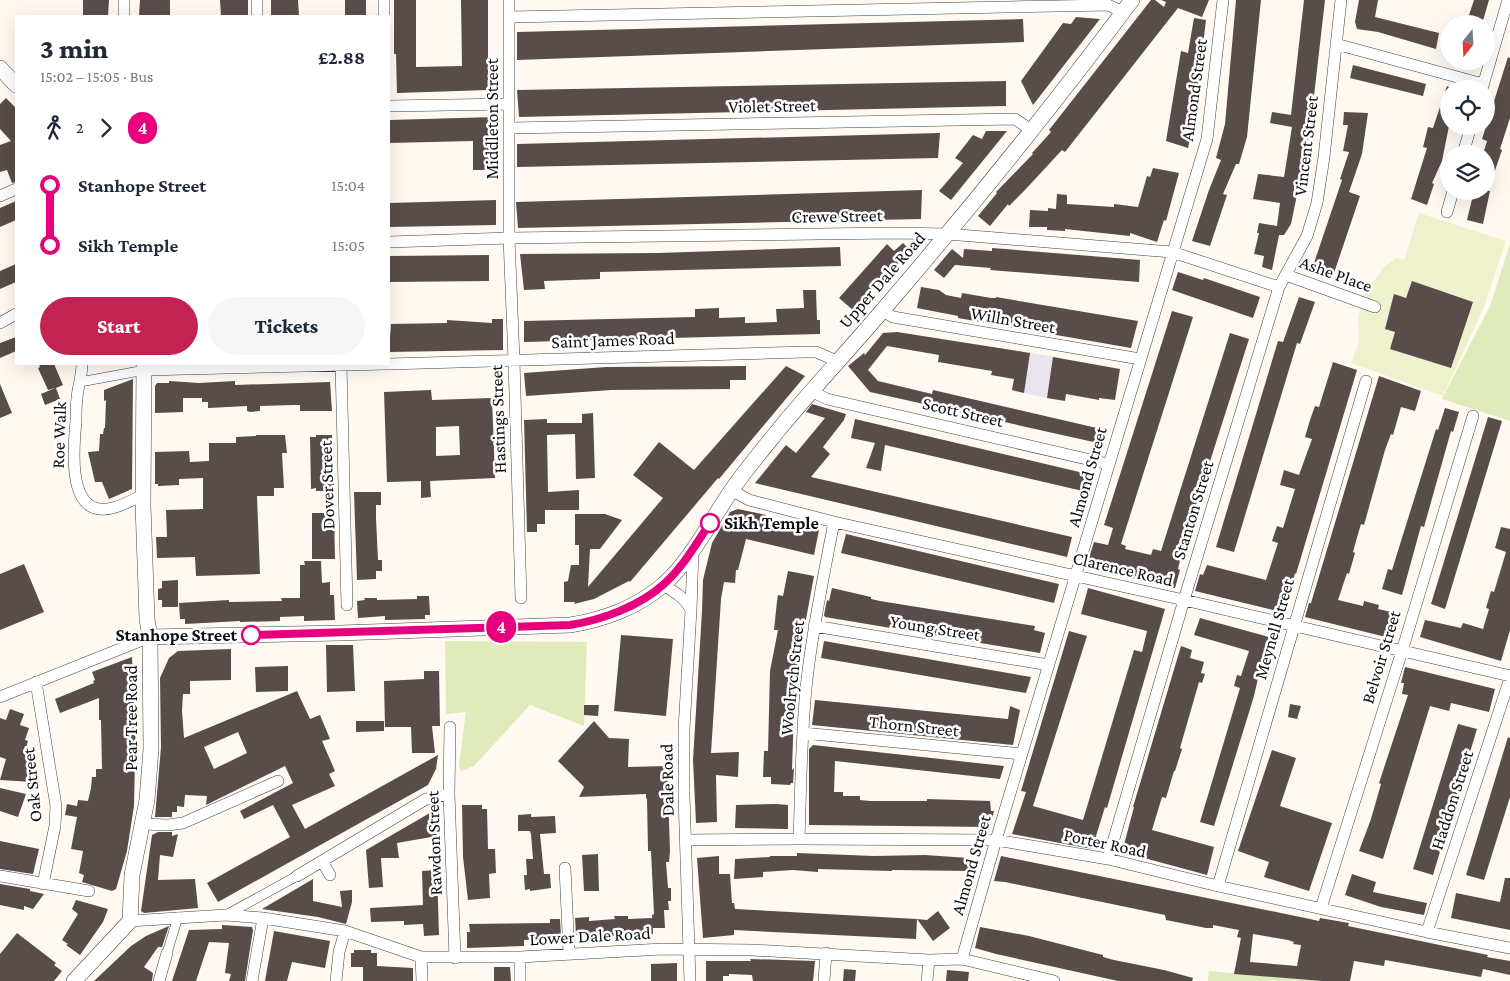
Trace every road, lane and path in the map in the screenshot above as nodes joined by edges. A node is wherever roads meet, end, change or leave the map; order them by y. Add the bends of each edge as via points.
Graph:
1 (124, 0) edge
2 (257, 0) edge
3 (384, 0) edge
4 (509, 0) edge
5 (1132, 0) edge
6 (1223, 0) edge
7 (1341, 0) edge
8 (1508, 0) edge
9 (1123, 12) junction
10 (124, 15) edge
11 (258, 15) edge
12 (384, 15) edge
13 (509, 17) junction
14 (1336, 44) junction
15 (0, 68) edge
16 (1462, 80) edge
17 (1485, 80) edge
18 (15, 84) edge
19 (509, 104) junction
20 (390, 106) edge
21 (510, 128) junction
22 (1031, 130) junction
23 (15, 189) edge
24 (0, 196) edge
25 (1450, 200) edge
26 (1447, 212) dead end
27 (946, 234) junction
28 (509, 238) junction
29 (390, 242) edge
30 (1172, 252) junction
31 (1286, 275) junction
32 (1279, 287) junction
33 (1375, 307) dead end
34 (882, 311) junction
35 (15, 315) edge
36 (0, 323) edge
37 (1140, 359) junction
38 (514, 360) junction
39 (836, 361) junction
40 (390, 364) edge
41 (82, 365) edge
42 (341, 365) joint
43 (144, 367) edge
44 (1366, 381) dead end
45 (80, 382) junction
46 (811, 391) junction
47 (1473, 416) dead end
48 (1108, 464) junction
49 (731, 490) junction
50 (144, 495) junction
51 (834, 522) junction
52 (692, 549) junction
53 (1076, 576) junction
54 (663, 585) junction
55 (521, 598) dead end
56 (1184, 600) junction
57 (347, 605) dead end
58 (691, 610) junction
59 (814, 626) junction
60 (1293, 626) junction
61 (150, 637) junction
62 (1402, 651) junction
63 (1049, 664) junction
64 (1510, 677) edge
65 (36, 682) junction
66 (0, 698) edge
67 (450, 727) dead end
68 (803, 733) junction
69 (1022, 754) junction
70 (278, 781) dead end
71 (449, 794) junction
72 (143, 824) junction
73 (799, 838) junction
74 (686, 840) junction
75 (996, 840) junction
76 (1108, 859) junction
77 (322, 861) junction
78 (564, 868) dead end
79 (330, 875) dead end
80 (0, 876) edge
81 (297, 876) joint
82 (43, 884) junction
83 (1218, 886) junction
84 (88, 891) dead end
85 (1321, 908) junction
86 (226, 915) junction
87 (178, 917) junction
88 (263, 918) junction
89 (130, 921) junction
90 (345, 931) junction
91 (1427, 932) junction
92 (1510, 948) edge
93 (689, 949) junction
94 (167, 953) joint
95 (569, 954) junction
96 (826, 954) junction
97 (421, 957) junction
98 (520, 957) junction
99 (455, 958) junction
100 (962, 959) junction
101 (929, 960) junction
102 (1040, 979) edge
103 (74, 981) edge
104 (159, 981) edge
105 (252, 981) edge
106 (336, 981) edge
107 (422, 981) edge
108 (520, 981) edge
109 (690, 981) edge
110 (824, 981) edge
111 (927, 981) edge
112 (1054, 981) edge

1 - 10 street
2 - 11 street
3 - 12 street
4 - 13 street, Middleton Street
5 - 9 street, Upper Dale Road
6 - 30 street, Almond Street via 1207,139
7 - 14 street, Vincent Street
8 - 17 street
9 - 13 street via 1108,5
9 - 22 street, Upper Dale Road
13 - 19 street, Middleton Street
14 - 16 street
14 - 31 street, Vincent Street via 1317,203 1307,236
15 - 18 street
19 - 20 street
19 - 21 street, Middleton Street
21 - 22 street, Violet Street via 1015,119
21 - 28 street, Middleton Street
22 - 27 street, Upper Dale Road
23 - 24 street
25 - 26 street
27 - 28 street, Crewe Street
27 - 30 street, Crewe Street
27 - 34 street, Upper Dale Road
28 - 29 street, Crewe Street
28 - 38 street, Hastings Street
30 - 32 street, Crewe Street
30 - 37 street, Almond Street
31 - 32 street, Vincent Street
31 - 33 street, Ashe Place
32 - 56 street, Stanton Street
34 - 37 street, Willn Street via 893,317
34 - 39 street, Upper Dale Road
35 - 36 street
37 - 48 street, Almond Street
38 - 39 street, Saint James Road via 816,352
38 - 40 street, Saint James Road
38 - 55 street, Hastings Street
39 - 46 street, Upper Dale Road
41 - 45 street, Roe Walk
42 - 43 street, Saint James Road
42 - 57 street, Dover Street
43 - 45 street
43 - 50 street, Pear Tree Road
44 - 60 street, Meynell Street
45 - 50 street, Roe Walk via 74,450 76,482 82,496 90,506 104,510
46 - 48 street, Scott Street via 827,399
46 - 49 street, Upper Dale Road
47 - 62 street, Belvoir Street
48 - 53 street, Almond Street
49 - 51 street, Clarence Road via 749,500
49 - 52 street, Upper Dale Road
50 - 61 street, Pear Tree Road
51 - 53 street, Clarence Road
51 - 59 street, Woolrych Street
52 - 54 street, Upper Dale Road
52 - 58 street, Dale Road
53 - 56 street, Clarence Road
53 - 63 street, Almond Street
54 - 58 street via 688,602
54 - 61 street via 606,618 570,625
56 - 60 street, Clarence Road
56 - 76 street, Stanton Street
58 - 74 street, Dale Road via 684,730
59 - 63 street, Young Street
59 - 68 street, Woolrych Street
60 - 62 street, Clarence Road
60 - 83 street, Meynell Street
61 - 65 street
61 - 72 street, Pear Tree Road via 151,749
62 - 64 street, Clarence Road
62 - 85 street, Belvoir Street
63 - 69 street, Almond Street
64 - 91 street, Haddon Street
65 - 66 street
65 - 82 street, Oak Street via 56,806
67 - 71 street, Rawdon Street
68 - 69 street, Thorn Street
68 - 73 street, Woolrych Street
69 - 75 street, Almond Street
70 - 72 street via 183,823 168,826
71 - 77 street via 426,799
71 - 99 street, Rawdon Street
72 - 89 street, Pear Tree Road via 132,875
73 - 74 street, Porter Road
73 - 75 street, Porter Road
74 - 93 street, Dale Road
75 - 76 street, Porter Road
75 - 100 street, Almond Street
76 - 83 street, Porter Road
77 - 79 street
77 - 81 street
78 - 95 street
80 - 82 street
81 - 86 street
82 - 84 street
83 - 85 street, Porter Road
85 - 91 street, Porter Road
86 - 87 street, Lower Dale Road
86 - 88 street, Lower Dale Road
87 - 89 street, Lower Dale Road
87 - 94 street
88 - 90 street, Lower Dale Road
88 - 105 street
89 - 103 street
90 - 97 street, Lower Dale Road
90 - 106 street
91 - 92 street, Porter Road
93 - 95 street, Lower Dale Road
93 - 96 street, Lower Dale Road
93 - 109 street, Dale Road
94 - 104 street
95 - 98 street, Lower Dale Road
96 - 101 street, Lower Dale Road
96 - 110 street
97 - 99 street, Lower Dale Road
97 - 107 street
98 - 99 street, Lower Dale Road
98 - 108 street
100 - 101 street, Lower Dale Road
100 - 102 street, Lower Dale Road
101 - 111 street
102 - 112 street, Lower Dale Road

